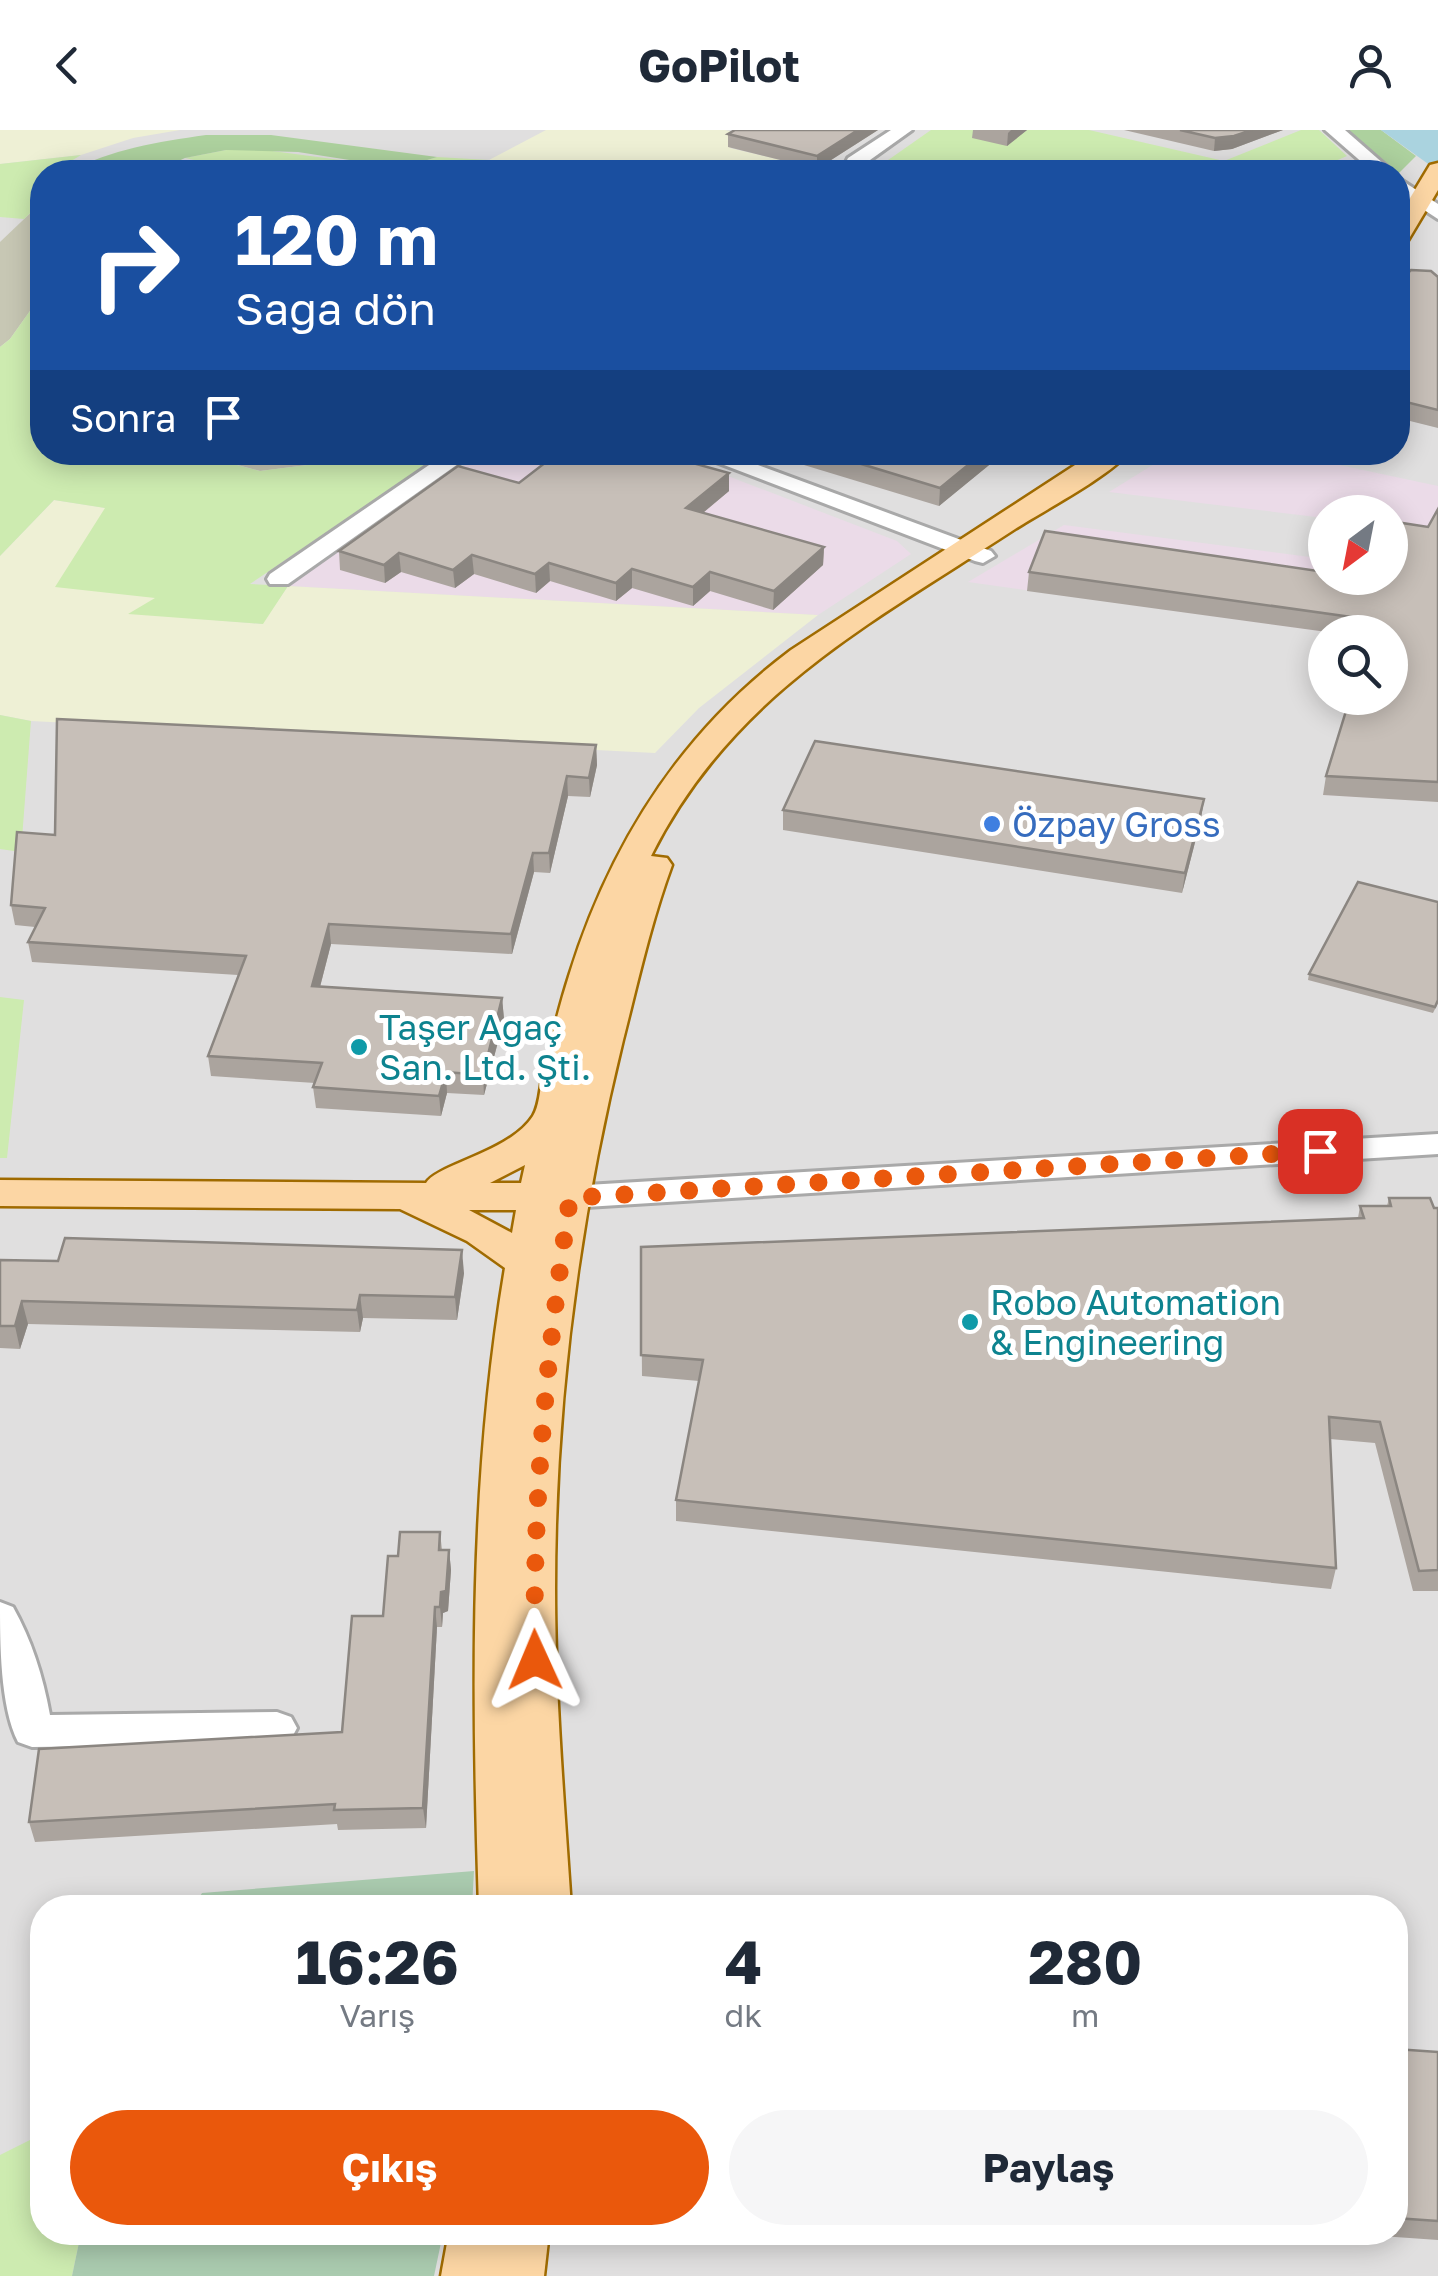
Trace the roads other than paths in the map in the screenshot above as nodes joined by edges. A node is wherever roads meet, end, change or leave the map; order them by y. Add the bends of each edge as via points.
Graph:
1 (903, 130) edge
2 (1334, 130) edge
3 (1438, 148) edge
4 (858, 160) edge
5 (1370, 160) edge
6 (1416, 190) edge
7 (1438, 234) edge
8 (1410, 238) edge
9 (445, 465) edge
10 (736, 465) edge
11 (1096, 465) edge
12 (1121, 465) edge
13 (974, 553) junction
14 (279, 579) dead end
15 (553, 1118) junction
16 (1438, 1144) edge
17 (0, 1193) edge
18 (393, 1194) junction
19 (554, 1197) junction
20 (528, 1264) junction
21 (0, 1617) edge
22 (277, 1728) dead end
23 (504, 1895) edge
24 (544, 1895) edge
25 (475, 2245) edge
26 (519, 2245) edge
27 (470, 2276) edge
28 (515, 2276) edge

1 - 4 street
2 - 5 street
3 - 6 main road
7 - 8 main road
9 - 14 street
10 - 13 street
11 - 13 main road
12 - 13 main road
13 - 15 main road via 773,680 715,733 673,784 635,850 598,938
13 - 19 main road via 804,676 746,729 700,784 654,868
15 - 18 main road via 493,1169
15 - 19 main road
16 - 19 street
17 - 18 main road
18 - 19 main road
18 - 20 main road via 458,1219
19 - 20 main road
19 - 24 main road via 533,1544
20 - 23 main road via 498,1544
21 - 22 street via 29,1697 32,1731
25 - 27 main road
26 - 28 main road

